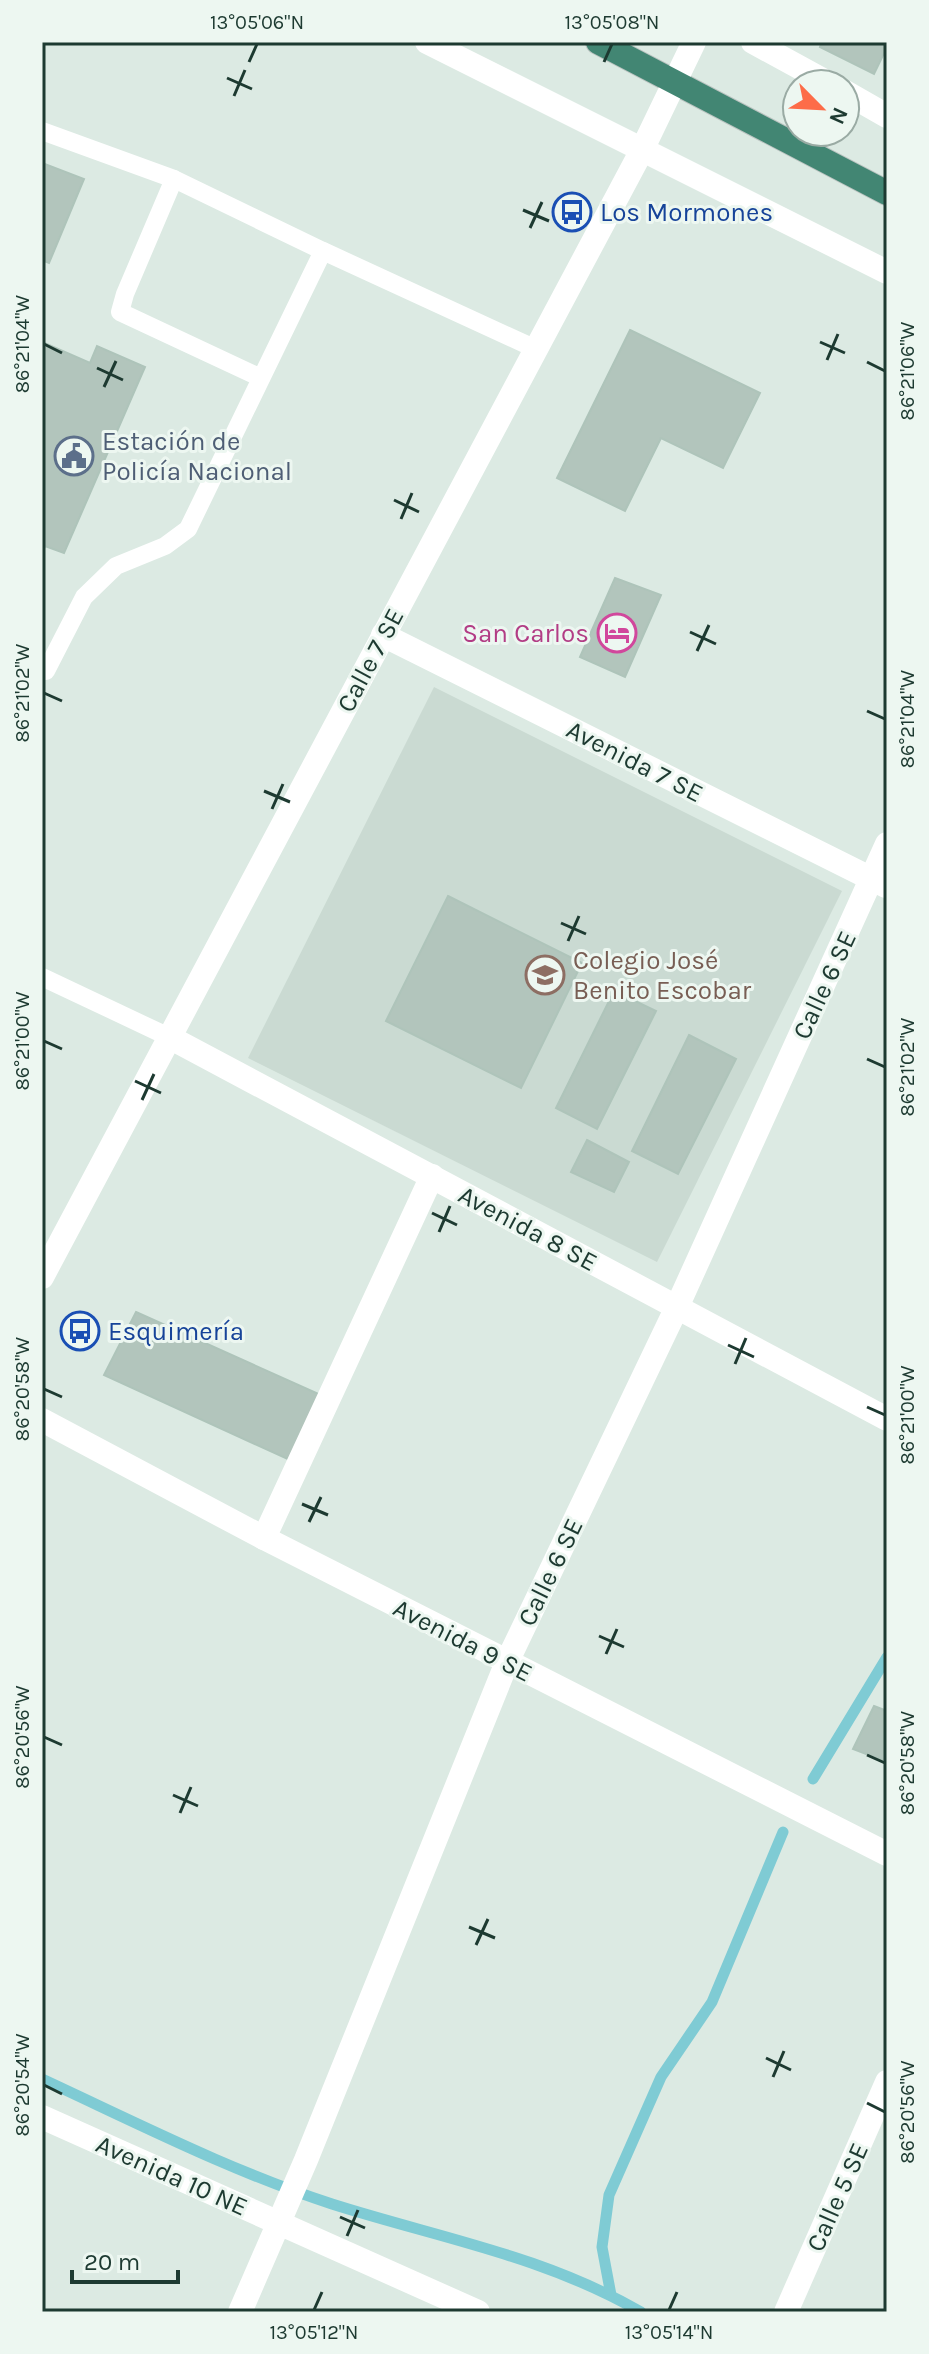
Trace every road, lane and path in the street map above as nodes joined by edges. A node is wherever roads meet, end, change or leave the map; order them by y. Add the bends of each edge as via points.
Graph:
1 (427, 42) edge
2 (598, 42) edge
3 (694, 42) edge
4 (753, 42) edge
5 (801, 68) edge
6 (673, 81) junction
7 (861, 101) edge
8 (887, 116) edge
9 (42, 131) edge
10 (641, 152) junction
11 (174, 179) junction
12 (887, 193) edge
13 (323, 251) junction
14 (887, 272) edge
15 (536, 349) junction
16 (261, 378) junction
17 (383, 635) junction
18 (46, 671) dead end
19 (887, 844) edge
20 (880, 883) edge
21 (42, 977) edge
22 (169, 1037) junction
23 (432, 1176) junction
24 (42, 1277) edge
25 (677, 1307) junction
26 (887, 1419) edge
27 (42, 1420) edge
28 (264, 1538) junction
29 (507, 1662) junction
30 (887, 1854) edge
31 (887, 2082) edge
32 (42, 2117) edge
33 (281, 2217) junction
34 (240, 2312) edge
35 (478, 2312) edge
36 (786, 2312) edge

1 - 10 street
2 - 6 highway
3 - 6 street, Calle 7 SE
4 - 5 street
6 - 10 street, Calle 7 SE
6 - 12 highway
7 - 8 street
9 - 11 lane
10 - 14 street
10 - 15 street, Calle 7 SE
11 - 13 lane
11 - 16 lane via 120,312
13 - 15 lane
13 - 16 lane
15 - 17 street, Calle 7 SE
16 - 18 lane via 188,529 165,546 116,566 84,597
17 - 20 street, Avenida 7 SE
17 - 22 street, Calle 7 SE
19 - 20 street, Calle 6 SE
20 - 25 street, Calle 6 SE
21 - 22 lane
22 - 23 street, Avenida 8 SE
22 - 24 street, Calle 7 SE
23 - 25 street, Avenida 8 SE
23 - 28 street
25 - 26 street, Avenida 8 SE
25 - 29 street, Calle 6 SE
27 - 28 street, Avenida 9 SE
28 - 29 street, Avenida 9 SE
29 - 30 street, Avenida 9 SE
29 - 33 street, Calle 6 SE
31 - 36 street, Calle 5 SE
32 - 33 street, Avenida 10 NE
33 - 34 street, Calle 6 SE
33 - 35 street, Avenida 10 NE

